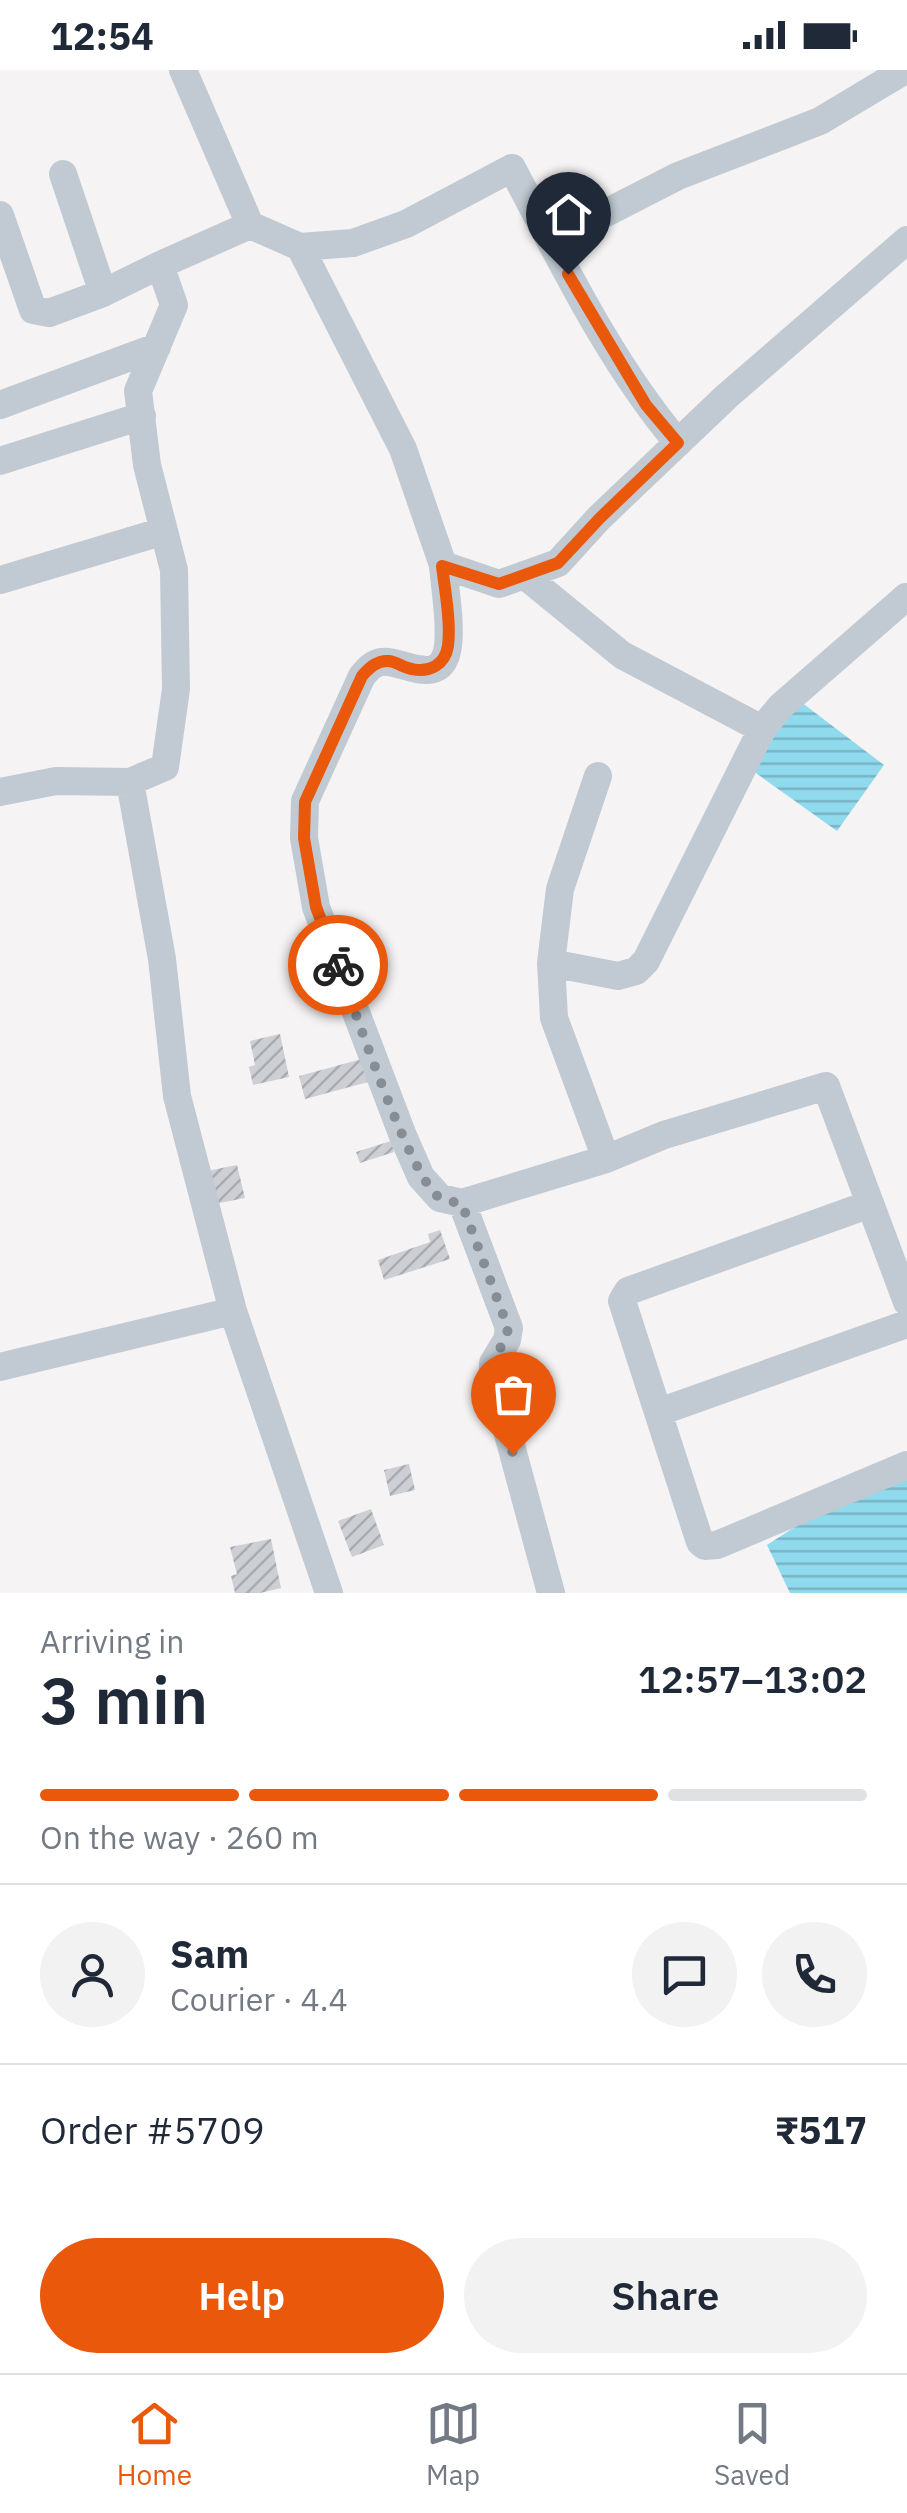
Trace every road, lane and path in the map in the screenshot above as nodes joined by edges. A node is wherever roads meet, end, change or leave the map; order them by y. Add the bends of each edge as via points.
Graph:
1 (183, 70) edge
2 (904, 70) edge
3 (62, 174) dead end
4 (0, 215) edge
5 (250, 226) junction
6 (907, 240) edge
7 (551, 241) junction
8 (300, 247) junction
9 (160, 266) junction
10 (103, 294) junction
11 (157, 347) junction
12 (0, 405) edge
13 (142, 416) junction
14 (678, 443) junction
15 (0, 461) edge
16 (164, 531) junction
17 (442, 566) junction
18 (524, 575) junction
19 (0, 580) edge
20 (906, 597) edge
21 (762, 729) junction
22 (598, 776) dead end
23 (130, 782) junction
24 (0, 792) edge
25 (550, 963) junction
26 (606, 1158) junction
27 (462, 1204) junction
28 (870, 1204) junction
29 (907, 1302) edge
30 (233, 1311) junction
31 (907, 1324) edge
32 (0, 1367) edge
33 (659, 1412) junction
34 (907, 1465) edge
35 (328, 1593) edge
36 (551, 1593) edge

1 - 5 street
2 - 7 street via 820,121 678,176
3 - 10 street
4 - 10 street via 34,310 49,312
5 - 8 street
5 - 9 street
6 - 14 street
7 - 8 street via 512,168 406,224 352,243
7 - 14 street via 646,405
8 - 17 street via 403,449
9 - 10 street
9 - 11 street via 174,305
11 - 12 street
11 - 13 street via 138,390
13 - 15 street
13 - 16 street
14 - 18 street via 558,563
16 - 19 street
16 - 23 street via 174,570 176,689 164,767
17 - 18 street via 499,584
17 - 27 street via 446,656 428,670 379,662 362,676 305,802 304,838 316,907 403,1136 421,1176 440,1198
18 - 21 street via 622,655
20 - 21 street
21 - 25 street via 646,962 618,976
22 - 25 street via 560,890
23 - 24 street via 56,781
23 - 30 street via 162,959 177,1096
25 - 26 street via 554,1018
26 - 27 street
26 - 28 street via 826,1086
27 - 36 street via 508,1328 493,1378
28 - 29 street
28 - 33 street via 624,1294
30 - 32 street
30 - 35 street
31 - 33 street
33 - 34 street via 705,1546

